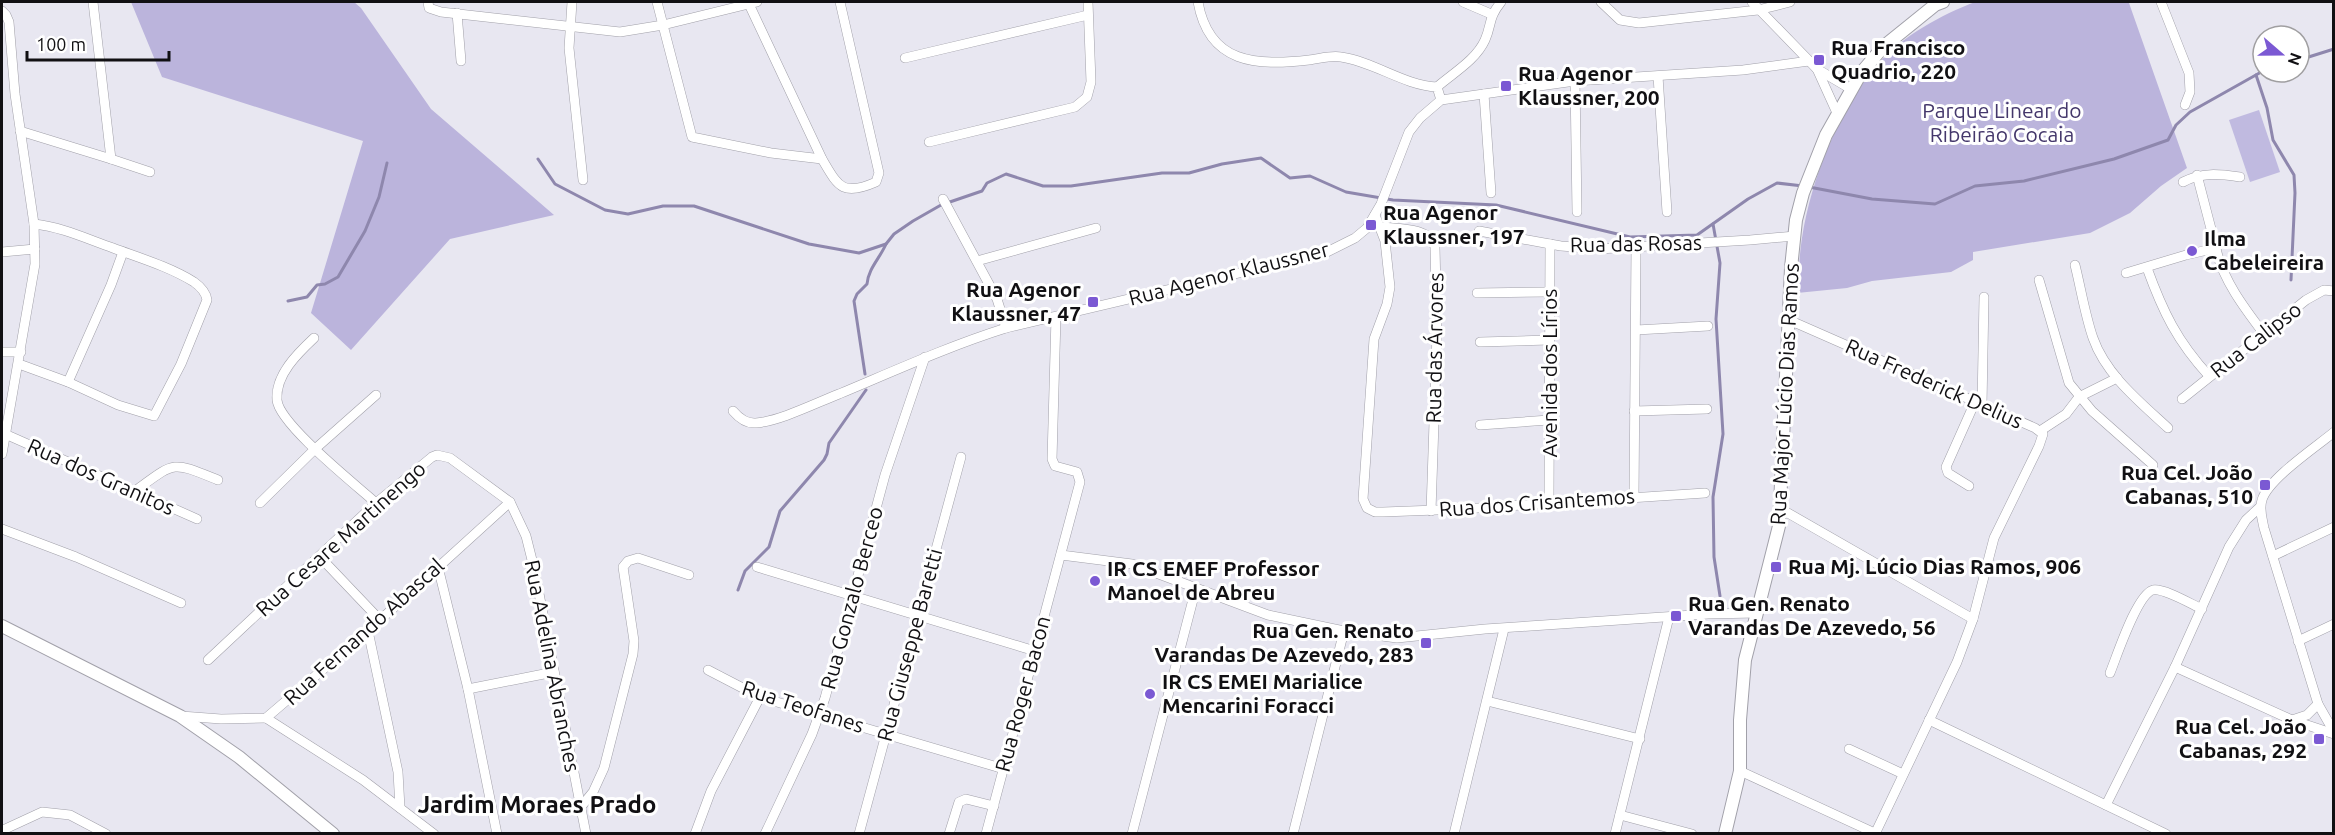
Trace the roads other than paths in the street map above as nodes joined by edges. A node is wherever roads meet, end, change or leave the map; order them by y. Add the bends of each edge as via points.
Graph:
1 (93, 2) edge
2 (572, 2) edge
3 (657, 2) edge
4 (751, 2) edge
5 (840, 2) edge
6 (1088, 2) edge
7 (1198, 2) edge
8 (1463, 2) edge
9 (1500, 2) edge
10 (1601, 2) edge
11 (1752, 2) edge
12 (1790, 2) edge
13 (1943, 2) edge
14 (2161, 2) edge
15 (428, 5) edge
16 (1758, 10) junction
17 (2, 11) edge
18 (457, 13) junction
19 (1491, 14) junction
20 (1088, 15) junction
21 (663, 25) junction
22 (571, 27) junction
23 (905, 58) dead end
24 (461, 61) dead end
25 (1809, 61) junction
26 (1817, 69) junction
27 (1658, 76) junction
28 (1575, 81) junction
29 (1437, 87) junction
30 (1851, 89) junction
31 (1484, 94) junction
32 (1441, 100) junction
33 (2185, 105) dead end
34 (1837, 113) junction
35 (20, 130) junction
36 (929, 142) dead end
37 (111, 159) junction
38 (822, 159) junction
39 (150, 172) dead end
40 (2197, 175) junction
41 (2240, 177) dead end
42 (583, 180) dead end
43 (2183, 182) dead end
44 (1491, 193) dead end
45 (943, 198) dead end
46 (1577, 212) dead end
47 (1667, 212) dead end
48 (1375, 215) junction
49 (34, 224) junction
50 (1382, 227) junction
51 (1096, 228) dead end
52 (1479, 231) dead end
53 (1794, 236) junction
54 (1550, 244) junction
55 (1636, 248) junction
56 (2216, 248) junction
57 (35, 249) junction
58 (2, 252) edge
59 (123, 252) junction
60 (977, 261) junction
61 (2075, 265) dead end
62 (2147, 268) junction
63 (2126, 273) dead end
64 (2039, 280) dead end
65 (2334, 291) edge
66 (1550, 292) junction
67 (1477, 293) dead end
68 (1984, 297) dead end
69 (1056, 317) junction
70 (1789, 320) junction
71 (1708, 326) dead end
72 (1006, 328) junction
73 (1636, 330) junction
74 (2264, 334) junction
75 (314, 338) dead end
76 (1549, 340) junction
77 (1480, 342) dead end
78 (2, 352) edge
79 (21, 352) junction
80 (925, 357) junction
81 (19, 364) junction
82 (2209, 376) junction
83 (2117, 378) junction
84 (68, 382) junction
85 (376, 394) dead end
86 (2079, 397) junction
87 (2182, 399) dead end
88 (1978, 404) junction
89 (1707, 409) dead end
90 (733, 411) dead end
91 (1635, 411) junction
92 (1549, 420) junction
93 (1480, 424) dead end
94 (2168, 428) dead end
95 (2040, 431) junction
96 (2334, 432) edge
97 (5, 434) junction
98 (315, 449) junction
99 (2, 454) edge
100 (962, 457) dead end
101 (2153, 465) dead end
102 (218, 480) dead end
103 (1969, 486) dead end
104 (135, 491) junction
105 (1705, 493) dead end
106 (1634, 496) junction
107 (260, 502) dead end
108 (510, 502) junction
109 (1550, 502) junction
110 (376, 503) junction
111 (2260, 507) junction
112 (1781, 509) junction
113 (1431, 511) junction
114 (197, 519) dead end
115 (2334, 528) edge
116 (2, 529) edge
117 (1061, 555) junction
118 (2273, 556) junction
119 (320, 557) junction
120 (438, 567) junction
121 (757, 567) dead end
122 (689, 575) dead end
123 (1196, 588) junction
124 (852, 596) junction
125 (181, 603) dead end
126 (2202, 609) junction
127 (1755, 613) junction
128 (918, 616) junction
129 (1669, 617) junction
130 (1973, 619) junction
131 (380, 621) junction
132 (2334, 624) edge
133 (2, 626) edge
134 (1504, 629) junction
135 (368, 631) junction
136 (1344, 631) junction
137 (2298, 641) junction
138 (1035, 651) junction
139 (208, 660) dead end
140 (2175, 667) junction
141 (708, 670) dead end
142 (554, 672) junction
143 (2110, 673) dead end
144 (468, 689) junction
145 (760, 697) junction
146 (1487, 701) junction
147 (2318, 704) junction
148 (819, 714) junction
149 (266, 718) junction
150 (2330, 719) edge
151 (1929, 720) junction
152 (2292, 720) junction
153 (198, 722) junction
154 (2334, 733) edge
155 (886, 734) junction
156 (1640, 739) junction
157 (1849, 749) dead end
158 (1004, 769) junction
159 (1740, 771) junction
160 (1903, 774) junction
161 (2106, 805) junction
162 (994, 806) junction
163 (400, 808) junction
164 (580, 808) junction
165 (1620, 815) junction
166 (4, 830) edge
167 (330, 833) edge
168 (1876, 833) edge
169 (106, 834) edge
170 (434, 834) edge
171 (497, 834) edge
172 (586, 834) edge
173 (695, 834) edge
174 (765, 834) edge
175 (859, 834) edge
176 (949, 834) edge
177 (986, 834) edge
178 (1132, 834) edge
179 (1293, 834) edge
180 (1454, 834) edge
181 (1615, 834) edge
182 (1692, 834) edge
183 (1725, 834) edge
184 (2166, 834) edge

1 - 37 street
2 - 22 street
3 - 21 street
4 - 21 street
4 - 38 street
5 - 38 street via 878,179 867,186 844,189
6 - 20 street
7 - 29 street via 1201,17 1219,45 1244,60 1271,63 1338,56
8 - 19 street
9 - 19 street
10 - 16 street via 1629,23
11 - 16 street
12 - 16 street
13 - 30 main road, Rua Major Lúcio Dias Ramos via 1883,47
14 - 33 street via 2189,73 2190,92
15 - 18 street via 441,12
16 - 25 street
17 - 35 street via 9,22
18 - 22 street
18 - 24 street
19 - 29 street via 1479,52
20 - 23 street
20 - 36 street via 1091,82 1082,102 1075,107
21 - 22 street via 620,32
21 - 38 street via 692,137
22 - 42 street via 569,48
25 - 26 street
25 - 27 street
26 - 30 street
26 - 34 street
27 - 28 street
27 - 47 street
28 - 31 street
28 - 46 street
29 - 32 street
30 - 34 main road, Rua Major Lúcio Dias Ramos
31 - 32 street
31 - 44 street
32 - 48 street, Rua Agenor Klaussner via 1409,132
34 - 53 main road, Rua Major Lúcio Dias Ramos via 1807,179
35 - 37 street
35 - 49 street
37 - 39 street
40 - 41 street
40 - 43 street
40 - 56 street
45 - 60 street
48 - 50 street
48 - 69 street, Rua Agenor Klaussner via 1355,238 1327,252
49 - 57 street
49 - 59 street
50 - 113 street, Rua das Árvores via 1425,234 1436,247
50 - 113 street, Rua dos Crisantemos via 1390,287 1374,339 1363,499 1370,510
51 - 60 street
52 - 54 street, Rua das Rosas
53 - 55 street, Rua das Rosas
53 - 70 main road, Rua Major Lúcio Dias Ramos
54 - 55 street, Rua das Rosas
54 - 66 street, Avenida dos Lírios
55 - 73 street
56 - 62 street
56 - 74 street via 2226,275
57 - 58 street
57 - 79 street
59 - 84 street
59 - 84 street via 192,281 206,296 206,306 189,347 154,416 118,405
60 - 72 street via 997,299
61 - 83 street via 2093,339
62 - 63 street
62 - 82 street via 2177,337
64 - 86 street via 2069,383
65 - 74 street, Rua Calipso via 2324,290 2306,300
66 - 67 street
66 - 76 street, Avenida dos Lírios
68 - 88 street
69 - 72 street, Rua Agenor Klaussner
69 - 117 street, Rua Roger Bacon via 1052,459 1055,466 1080,476
70 - 88 street, Rua Frederick Delius
70 - 112 main road, Rua Major Lúcio Dias Ramos
71 - 73 street
72 - 80 street, Rua Agenor Klaussner
73 - 91 street
74 - 82 street, Rua Calipso
75 - 98 street via 291,360 277,402 281,412
76 - 77 street
76 - 92 street, Avenida dos Lírios
78 - 79 street
79 - 81 street
80 - 90 street, Rua Agenor Klaussner via 765,421 749,423
80 - 124 street, Rua Gonzalo Berceo via 885,475
81 - 84 street
81 - 97 street
82 - 87 street, Rua Calipso
83 - 86 street
83 - 94 street
85 - 98 street
86 - 95 street via 2066,414
86 - 101 street
88 - 95 street, Rua Frederick Delius
88 - 103 street via 1946,467
89 - 91 street
91 - 106 street
92 - 93 street
92 - 109 street, Avenida dos Lírios
95 - 130 street, Rua Frederick Delius via 2043,438 1994,538
96 - 111 street via 2271,484
97 - 99 street
97 - 104 street, Rua dos Granitos
98 - 107 street
98 - 110 street
100 - 128 street, Rua Giuseppe Baretti
102 - 104 street via 179,465
104 - 114 street, Rua dos Granitos
105 - 106 street, Rua dos Crisantemos
106 - 109 street, Rua dos Crisantemos
108 - 110 street, Rua Cesare Martinengo via 450,458 437,455
108 - 120 street, Rua Fernando Abascal
108 - 142 street, Rua Adelina Abranches via 526,536
109 - 113 street, Rua dos Crisantemos
110 - 119 street, Rua Cesare Martinengo
111 - 118 street
111 - 126 street via 2238,530
112 - 127 main road, Rua Major Lúcio Dias Ramos
112 - 130 street
115 - 118 street
116 - 125 street
117 - 123 street via 1132,564
117 - 138 street, Rua Roger Bacon
118 - 137 street
119 - 131 street
119 - 139 street, Rua Cesare Martinengo
120 - 131 street, Rua Fernando Abascal
120 - 144 street
121 - 124 street
122 - 164 street via 638,558 623,567 633,654 604,768
123 - 136 street via 1268,615
123 - 178 street
124 - 128 street
124 - 148 street, Rua Gonzalo Berceo
126 - 140 street
126 - 143 street via 2159,590 2148,593 2138,607
127 - 129 street
127 - 159 main road, Rua Major Lúcio Dias Ramos via 1743,683
128 - 138 street
128 - 155 street, Rua Giuseppe Baretti
129 - 134 street
129 - 156 street
130 - 151 street, Rua Frederick Delius via 1958,662
131 - 135 street, Rua Fernando Abascal
132 - 137 street
133 - 153 main road
134 - 136 street via 1397,638
134 - 146 street
135 - 149 street, Rua Fernando Abascal
135 - 163 street via 399,778
136 - 179 street
137 - 147 street
138 - 158 street, Rua Roger Bacon
140 - 152 street
140 - 161 street
141 - 145 street, Rua Teofanes
142 - 144 street
142 - 164 street, Rua Adelina Abranches
144 - 171 street
145 - 148 street, Rua Teofanes
145 - 173 street via 711,792
146 - 156 street
146 - 180 street
147 - 150 street
147 - 152 street via 2307,715
148 - 155 street, Rua Teofanes
148 - 174 street, Rua Gonzalo Berceo
149 - 153 street, Rua Fernando Abascal
149 - 163 street
150 - 154 street
151 - 160 street, Rua Frederick Delius
151 - 161 street
152 - 154 street
153 - 167 main road
155 - 158 street, Rua Teofanes
155 - 175 street, Rua Giuseppe Baretti
156 - 165 street
157 - 160 street
158 - 162 street, Rua Roger Bacon
159 - 168 street
159 - 183 main road, Rua Major Lúcio Dias Ramos
160 - 168 street, Rua Frederick Delius
161 - 184 street
162 - 176 street via 966,799 959,802
162 - 177 street, Rua Roger Bacon
163 - 170 street
164 - 172 street, Rua Adelina Abranches
165 - 181 street
165 - 182 street
166 - 169 street via 42,812 70,815

